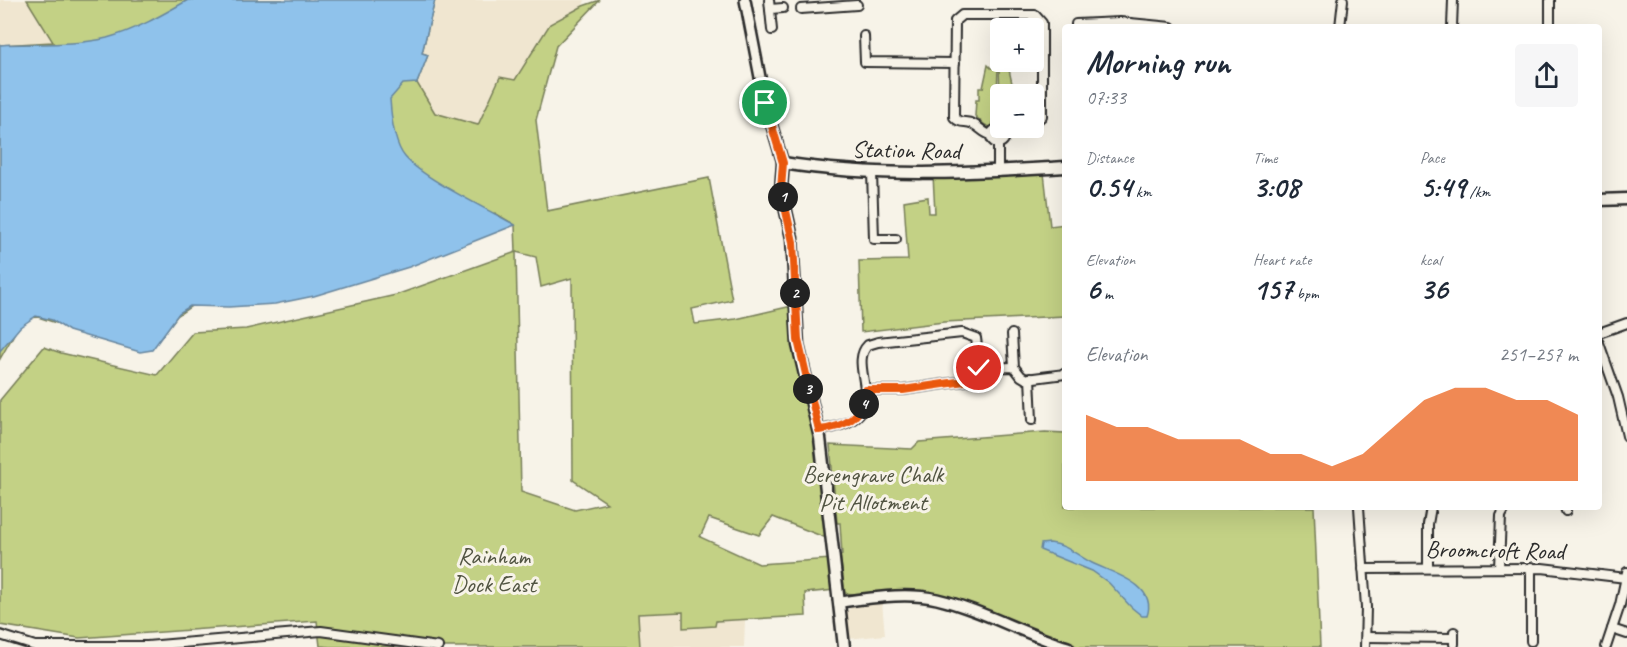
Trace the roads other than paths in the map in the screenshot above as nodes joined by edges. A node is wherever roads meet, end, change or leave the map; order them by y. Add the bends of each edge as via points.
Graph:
1 (745, 0) edge
2 (1343, 0) edge
3 (1453, 0) edge
4 (1550, 0) edge
5 (831, 3) edge
6 (770, 4) edge
7 (857, 5) dead end
8 (783, 8) dead end
9 (801, 9) dead end
10 (1076, 24) edge
11 (1129, 24) edge
12 (1340, 24) edge
13 (1452, 24) edge
14 (1550, 24) edge
15 (772, 30) dead end
16 (864, 36) dead end
17 (955, 63) junction
18 (1042, 84) edge
19 (990, 135) edge
20 (992, 138) edge
21 (1004, 138) edge
22 (998, 143) junction
23 (783, 163) junction
24 (1062, 167) edge
25 (872, 172) junction
26 (998, 172) junction
27 (1602, 200) edge
28 (1627, 200) edge
29 (896, 239) dead end
30 (1627, 323) edge
31 (1602, 332) edge
32 (1012, 334) dead end
33 (1602, 352) edge
34 (1014, 367) junction
35 (979, 368) junction
36 (1062, 374) edge
37 (1030, 378) junction
38 (866, 390) junction
39 (1627, 394) edge
40 (1618, 397) junction
41 (1032, 420) dead end
42 (819, 430) junction
43 (1627, 436) edge
44 (1359, 510) edge
45 (1430, 510) edge
46 (1504, 510) edge
47 (1531, 567) junction
48 (1428, 568) junction
49 (1499, 568) junction
50 (1363, 569) junction
51 (1626, 575) edge
52 (840, 602) junction
53 (1612, 629) junction
54 (1627, 634) edge
55 (0, 635) edge
56 (1366, 637) junction
57 (1454, 638) dead end
58 (1530, 641) dead end
59 (438, 647) edge
60 (844, 647) edge
61 (1068, 647) edge
62 (1365, 647) edge
63 (1605, 647) edge

1 - 23 street via 765,103
2 - 12 street
3 - 13 street
4 - 14 street
5 - 7 street
5 - 9 street
6 - 8 street
6 - 15 street
10 - 11 street
16 - 17 street via 865,62
17 - 18 street via 955,21 962,15 1035,15 1042,23
17 - 19 street via 954,117
20 - 22 street
21 - 22 street
22 - 26 street
23 - 25 main road, Station Road
23 - 42 main road via 781,189 793,242 798,340
24 - 26 main road, Station Road
25 - 26 main road, Station Road
25 - 29 street via 873,239
27 - 28 main road
30 - 31 street
32 - 34 street
33 - 40 street
34 - 35 street
34 - 37 street via 1021,376
35 - 38 street via 978,375 971,380 903,390
35 - 38 street via 976,338 962,333 876,342 866,347 861,356
36 - 37 street
37 - 41 street
38 - 42 street via 864,404 854,419 842,426
39 - 40 street
40 - 43 street
42 - 52 main road
44 - 50 street
45 - 48 street
46 - 49 street
47 - 49 street, Broomcroft Road
47 - 51 street, Broomcroft Road
47 - 58 street
48 - 49 street, Broomcroft Road
48 - 50 street, Broomcroft Road
50 - 56 street
51 - 53 street
52 - 60 main road
52 - 61 street via 902,596 936,598
53 - 54 street
53 - 63 street
55 - 59 street via 35,646 147,646 321,632
56 - 57 street
56 - 62 street

